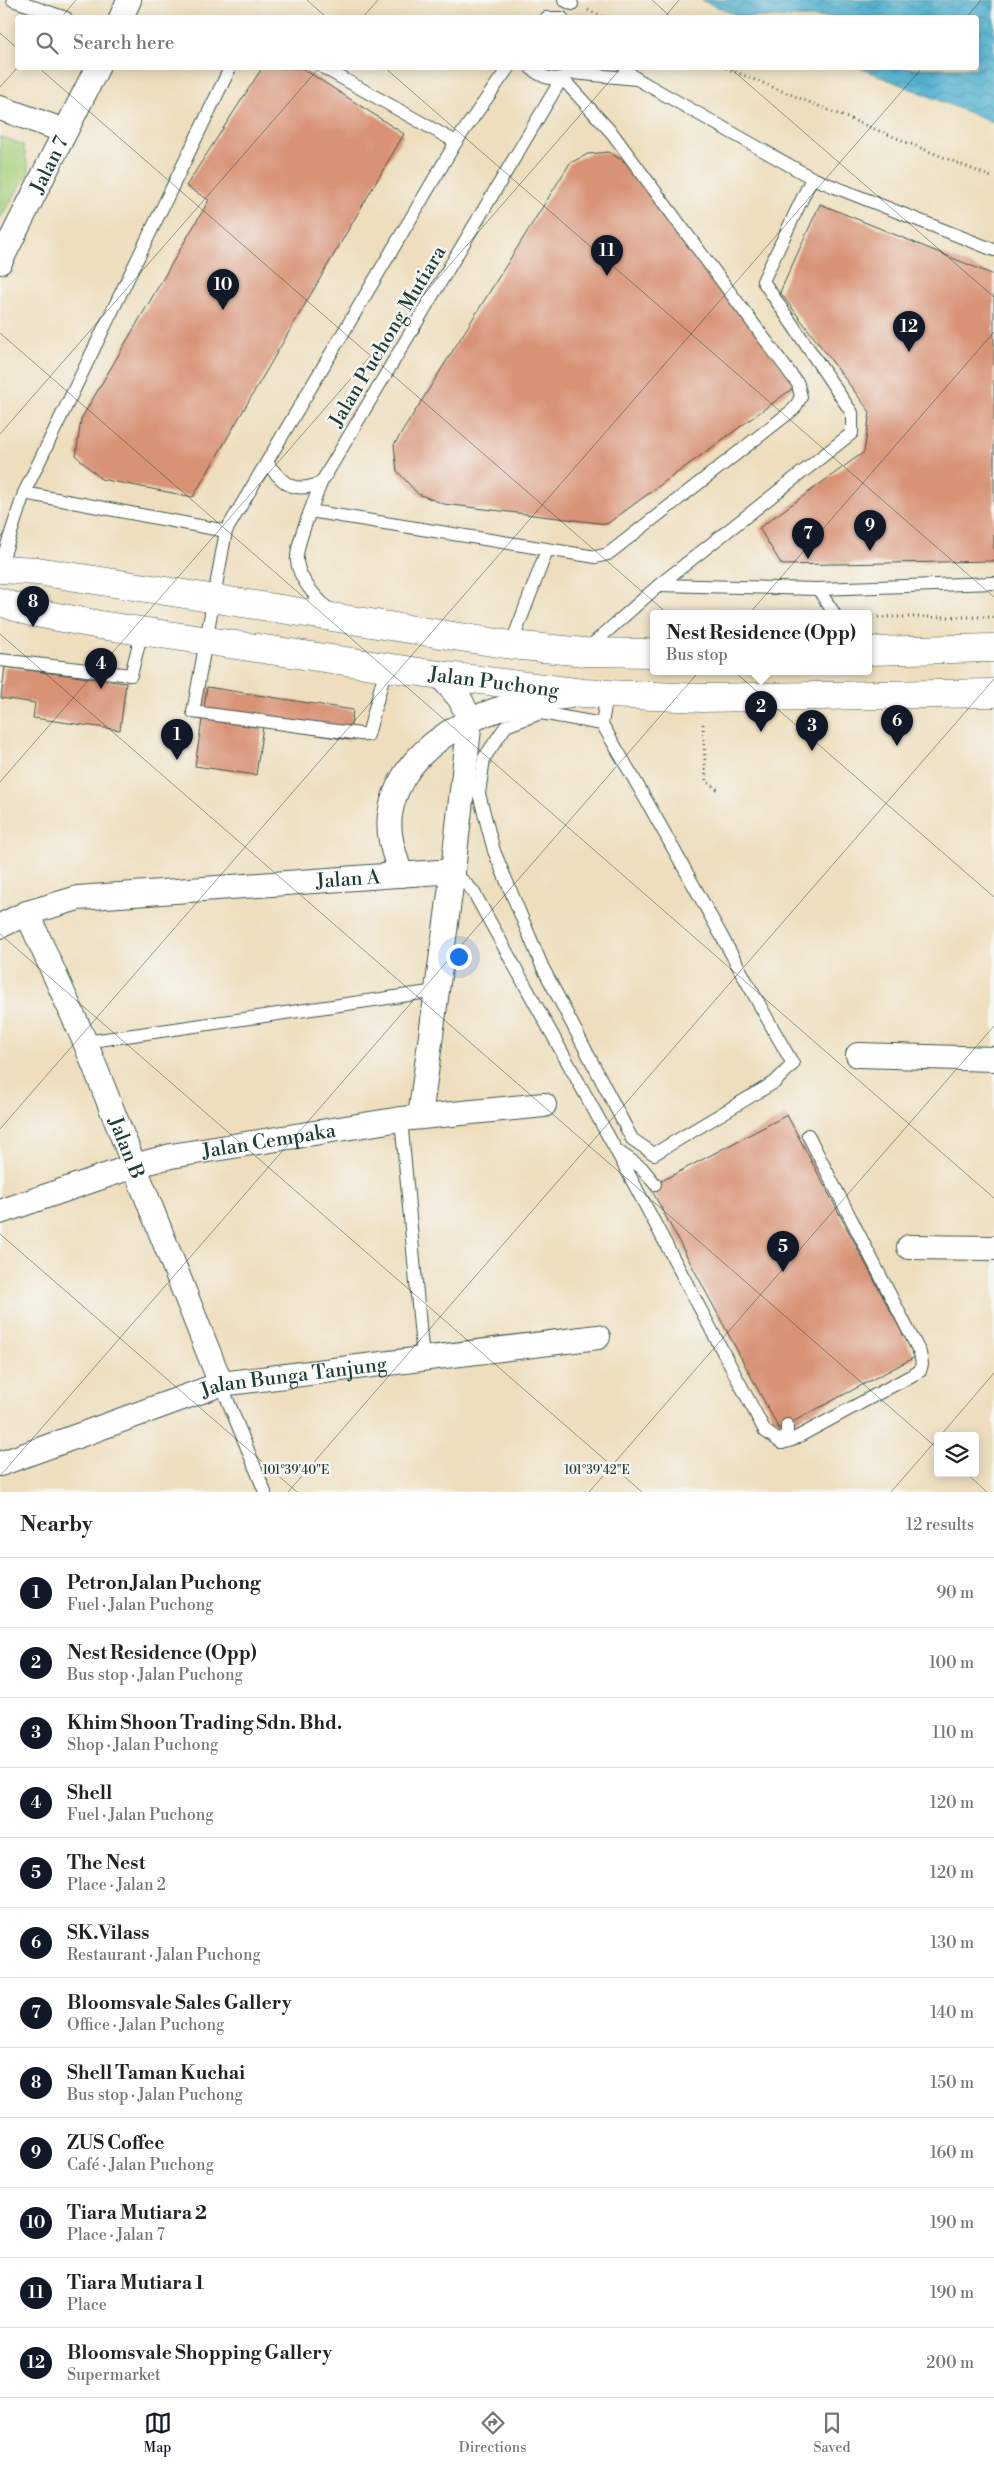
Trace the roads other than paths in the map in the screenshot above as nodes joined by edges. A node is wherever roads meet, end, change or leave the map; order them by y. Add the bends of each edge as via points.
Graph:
1 (13, 0) edge
2 (129, 0) edge
3 (57, 15) edge
4 (122, 15) edge
5 (95, 70) edge
6 (229, 70) edge
7 (328, 70) edge
8 (507, 70) edge
9 (533, 70) edge
10 (626, 70) edge
11 (571, 73) edge
12 (637, 79) junction
13 (0, 108) edge
14 (65, 131) junction
15 (456, 142) junction
16 (812, 178) junction
17 (994, 250) edge
18 (0, 262) edge
19 (267, 463) junction
20 (321, 483) junction
21 (24, 493) junction
22 (310, 510) junction
23 (226, 531) junction
24 (547, 550) junction
25 (0, 568) edge
26 (994, 584) edge
27 (659, 585) junction
28 (818, 589) junction
29 (214, 598) junction
30 (0, 602) edge
31 (832, 610) edge
32 (337, 617) junction
33 (142, 631) junction
34 (205, 641) junction
35 (511, 645) junction
36 (872, 648) edge
37 (994, 648) edge
38 (584, 652) junction
39 (650, 653) edge
40 (0, 660) edge
41 (386, 667) junction
42 (440, 675) junction
43 (994, 693) edge
44 (595, 694) junction
45 (470, 720) junction
46 (602, 724) junction
47 (470, 799) junction
48 (453, 872) junction
49 (401, 875) junction
50 (27, 913) junction
51 (0, 926) edge
52 (436, 991) junction
53 (85, 1042) junction
54 (858, 1055) dead end
55 (994, 1059) edge
56 (544, 1105) dead end
57 (411, 1118) junction
58 (808, 1135) dead end
59 (616, 1150) junction
60 (134, 1166) junction
61 (655, 1184) dead end
62 (0, 1212) edge
63 (909, 1247) dead end
64 (994, 1248) edge
65 (598, 1337) dead end
66 (423, 1359) junction
67 (221, 1384) junction
68 (787, 1425) dead end
69 (782, 1443) junction
70 (0, 1464) edge
71 (266, 1492) edge

1 - 3 lane
2 - 4 street
5 - 14 street, Jalan 7
6 - 21 lane
7 - 15 lane
8 - 15 lane, Jalan Puchong Mutiara
9 - 11 lane via 550,79
10 - 12 lane
11 - 12 lane
11 - 20 lane, Jalan Puchong Mutiara
11 - 24 lane via 798,384 801,397 794,409 608,554 596,557
12 - 16 lane
13 - 14 street
14 - 18 street, Jalan 7
15 - 19 lane, Jalan Puchong Mutiara
16 - 17 lane
16 - 27 lane via 763,281 852,413 852,433
19 - 20 lane via 277,476 294,488 308,488
19 - 23 lane, Jalan Puchong Mutiara
20 - 22 lane, Jalan Puchong Mutiara
21 - 23 lane
21 - 25 lane
22 - 24 lane
22 - 32 lane, Jalan Puchong Mutiara via 297,561 303,578
23 - 29 lane, Jalan Puchong Mutiara
24 - 35 lane
25 - 29 main road, Jalan Puchong
26 - 28 lane
27 - 28 lane
27 - 38 lane
28 - 31 lane
29 - 32 main road, Jalan Puchong
29 - 34 lane, Jalan Puchong Mutiara
30 - 33 main road, Jalan Puchong via 31,612
32 - 35 main road, Jalan Puchong
33 - 34 main road, Jalan Puchong
33 - 40 lane via 131,675
34 - 41 main road, Jalan Puchong
34 - 41 lane, Jalan Puchong Mutiara via 193,712 368,735
35 - 38 main road, Jalan Puchong
36 - 37 main road
38 - 39 main road, Jalan Puchong
41 - 42 main road, Jalan Puchong
42 - 44 main road, Jalan Puchong
42 - 45 street via 460,699
43 - 44 main road, Jalan Puchong via 702,698
44 - 45 street via 506,707
44 - 46 lane
45 - 47 street
45 - 49 street via 432,743 410,767 398,791 390,815 392,848
46 - 47 lane via 542,712 506,726 484,758
46 - 47 lane via 793,1064 775,1082 654,1154 632,1139 542,966
47 - 48 street
48 - 49 street, Jalan A
48 - 52 street
48 - 59 lane via 473,891
49 - 50 street, Jalan A via 78,898
50 - 51 street, Jalan A
50 - 53 street, Jalan B
52 - 53 lane
52 - 57 street
53 - 60 street, Jalan B
54 - 55 street
56 - 57 street, Jalan Cempaka
57 - 60 street, Jalan Cempaka via 171,1156
57 - 66 lane
58 - 69 lane via 920,1352 922,1364 920,1371
59 - 61 lane via 642,1168
59 - 69 lane via 766,1431
60 - 62 street, Jalan Cempaka
60 - 67 street, Jalan B
63 - 64 street
65 - 66 street, Jalan Bunga Tanjung
66 - 67 street, Jalan Bunga Tanjung
67 - 70 street, Jalan Bunga Tanjung
67 - 71 lane
68 - 69 lane

